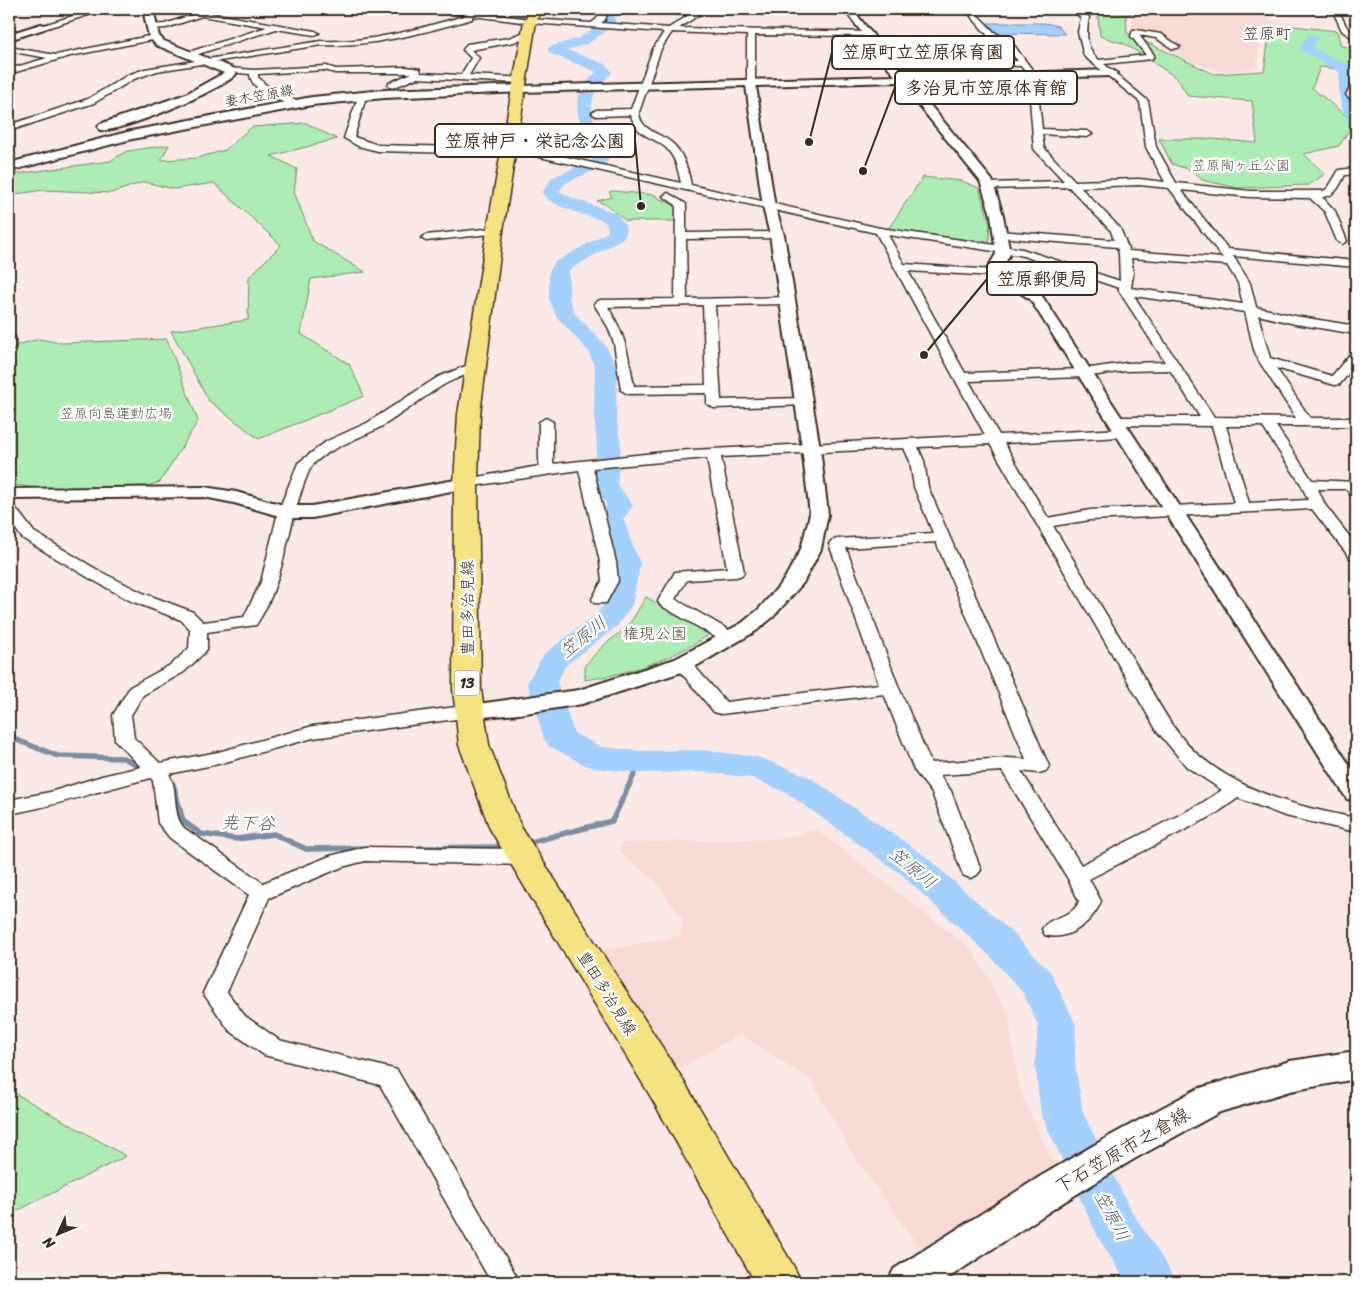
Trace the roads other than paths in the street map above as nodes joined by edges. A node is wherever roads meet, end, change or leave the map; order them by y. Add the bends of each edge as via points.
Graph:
1 (103, 9) edge
2 (148, 9) edge
3 (175, 9) edge
4 (220, 9) edge
5 (432, 9) edge
6 (467, 9) edge
7 (601, 9) edge
8 (649, 9) edge
9 (927, 9) edge
10 (968, 9) edge
11 (1074, 9) edge
12 (1336, 9) edge
13 (849, 10) edge
14 (458, 12) junction
15 (203, 14) junction
16 (475, 16) junction
17 (594, 24) junction
18 (528, 25) edge
19 (277, 26) junction
20 (41, 27) joint
21 (673, 30) junction
22 (153, 32) junction
23 (315, 33) dead end
24 (498, 33) dead end
25 (751, 33) junction
26 (867, 34) junction
27 (9, 37) edge
28 (464, 38) dead end
29 (1356, 38) edge
30 (483, 43) junction
31 (1176, 47) dead end
32 (9, 49) edge
33 (189, 55) junction
34 (57, 58) junction
35 (205, 61) junction
36 (1098, 62) junction
37 (1023, 64) junction
38 (229, 70) junction
39 (9, 72) edge
40 (254, 72) junction
41 (1112, 73) junction
42 (416, 75) junction
43 (1032, 75) junction
44 (464, 77) junction
45 (938, 78) junction
46 (904, 79) junction
47 (520, 84) junction
48 (750, 84) junction
49 (392, 85) dead end
50 (643, 86) junction
51 (1354, 88) dead end
52 (357, 96) junction
53 (1356, 101) edge
54 (298, 104) junction
55 (635, 112) junction
56 (596, 113) dead end
57 (9, 128) edge
58 (98, 130) dead end
59 (1037, 131) junction
60 (1087, 134) dead end
61 (79, 136) dead end
62 (510, 150) junction
63 (9, 157) edge
64 (9, 167) edge
65 (1356, 171) edge
66 (1072, 184) junction
67 (1172, 185) junction
68 (988, 186) junction
69 (687, 188) junction
70 (1314, 195) junction
71 (668, 196) dead end
72 (769, 207) junction
73 (495, 230) junction
74 (880, 231) junction
75 (777, 235) junction
76 (680, 236) junction
77 (426, 238) dead end
78 (1001, 241) junction
79 (1342, 241) dead end
80 (1124, 249) junction
81 (1229, 257) junction
82 (1356, 264) edge
83 (900, 267) junction
84 (994, 273) junction
85 (1125, 288) junction
86 (786, 300) junction
87 (709, 301) junction
88 (680, 302) junction
89 (1252, 311) junction
90 (1356, 330) edge
91 (9, 337) edge
92 (9, 348) edge
93 (1356, 356) edge
94 (1265, 361) junction
95 (476, 366) junction
96 (1172, 366) junction
97 (1083, 373) junction
98 (960, 377) junction
99 (713, 389) junction
100 (802, 402) junction
101 (546, 422) dead end
102 (1356, 422) edge
103 (1214, 423) junction
104 (1267, 423) junction
105 (1307, 423) junction
106 (1119, 427) junction
107 (995, 438) junction
108 (909, 443) junction
109 (811, 448) junction
110 (713, 453) junction
111 (585, 465) junction
112 (546, 470) junction
113 (466, 483) junction
114 (1308, 484) junction
115 (1356, 493) edge
116 (9, 494) edge
117 (1317, 504) junction
118 (1243, 508) junction
119 (9, 509) edge
120 (286, 512) junction
121 (1174, 512) junction
122 (1044, 523) junction
123 (941, 537) junction
124 (1356, 555) edge
125 (600, 599) dead end
126 (199, 628) junction
127 (730, 638) junction
128 (683, 664) junction
129 (890, 688) junction
130 (471, 711) junction
131 (1007, 764) junction
132 (156, 770) junction
133 (924, 770) junction
134 (1236, 789) junction
135 (1356, 793) edge
136 (9, 807) edge
137 (1356, 825) edge
138 (522, 857) junction
139 (970, 870) dead end
140 (1078, 876) junction
141 (261, 893) junction
142 (1053, 929) dead end
143 (1356, 1065) edge
144 (506, 1282) edge
145 (779, 1282) edge
146 (908, 1282) edge

1 - 20 street
2 - 22 main road
3 - 15 street
4 - 15 street
5 - 14 street
6 - 14 street
7 - 17 street via 601,20
8 - 21 street via 696,14
9 - 13 street
10 - 37 street via 991,34 1010,46
11 - 36 street via 1085,17 1082,32 1087,54
12 - 29 street via 1343,29
13 - 26 street
14 - 16 street
15 - 19 street
15 - 22 street
16 - 18 street
16 - 35 street via 418,32 347,44 321,44
17 - 18 street
17 - 21 street
18 - 24 street
18 - 30 street via 511,40
18 - 47 main road, 豊田多治見線 / 13
19 - 23 street
19 - 33 street
20 - 27 street
21 - 25 street
21 - 50 street via 668,32 657,49
22 - 33 main road, 妻木笠原線 via 160,43
22 - 34 street
25 - 26 street
25 - 48 street
26 - 46 street
28 - 30 street
30 - 44 street via 468,48 475,58
31 - 36 street via 1158,36 1136,32 1135,36 1149,57
32 - 34 street
33 - 35 main road, 妻木笠原線
34 - 39 street
35 - 38 main road, 妻木笠原線
35 - 57 street via 148,70 91,101
36 - 41 street
37 - 43 street
37 - 45 street via 965,62 939,74
38 - 40 street
38 - 58 main road, 妻木笠原線 via 225,80
40 - 42 street via 326,68 344,71 406,69 416,71
40 - 54 street via 254,78 269,93
41 - 43 street
41 - 67 street via 1144,101 1150,147
42 - 44 street
42 - 49 street
43 - 45 street
43 - 59 street
44 - 47 street
45 - 46 street
46 - 48 street
46 - 68 street
47 - 50 street via 577,88
47 - 52 main road, 妻木笠原線
47 - 62 main road, 豊田多治見線 / 13
48 - 50 street
48 - 72 street
50 - 55 street
51 - 53 street via 1350,95
52 - 54 main road, 妻木笠原線
52 - 62 street via 361,100 348,138 361,144 378,148
54 - 64 main road, 妻木笠原線 via 131,136
55 - 56 street
55 - 69 street via 646,133 670,146 682,164
59 - 60 street
59 - 66 street via 1039,149
61 - 63 main road
62 - 69 street
62 - 73 main road, 豊田多治見線 / 13
65 - 70 street via 1342,172 1330,192
66 - 67 street via 1127,182
66 - 68 street
66 - 80 street via 1116,230
67 - 70 street via 1250,194
67 - 81 street
68 - 78 street
69 - 72 street
70 - 79 street via 1330,211
71 - 76 street via 681,204
72 - 74 street
72 - 75 street
73 - 77 street
73 - 95 main road, 豊田多治見線 / 13
74 - 78 street
74 - 83 street
75 - 76 street
75 - 86 street
76 - 88 street
78 - 80 street
78 - 84 street via 1003,254 992,271
78 - 85 street
80 - 81 street
80 - 85 street
81 - 82 street
81 - 89 street via 1244,283
83 - 84 street
83 - 98 street
84 - 97 street via 1034,296
85 - 89 street
85 - 96 street
86 - 87 street
86 - 100 street
87 - 88 street
87 - 99 street
88 - 99 street via 600,304 620,343 628,390
89 - 90 street
89 - 94 street
91 - 92 street
93 - 94 street via 1335,381
94 - 105 street
95 - 113 main road, 豊田多治見線 / 13 via 469,414
95 - 120 street via 443,380 400,410 317,454 303,466
96 - 97 street via 1126,367
96 - 103 street
97 - 98 street
97 - 106 street
98 - 107 street
99 - 100 street via 714,404
100 - 109 street
101 - 112 street
102 - 105 street
103 - 104 street
103 - 106 street
103 - 118 street
104 - 105 street
104 - 114 street
106 - 107 street
106 - 121 street
107 - 108 street
107 - 122 street
108 - 109 street
108 - 123 street via 917,460 921,487
109 - 110 street
109 - 127 street via 819,514 811,549 793,583 766,613
110 - 111 street
110 - 127 street via 736,572 681,575 666,601
111 - 112 street
111 - 125 street via 608,562 610,581
112 - 113 street
113 - 120 street via 341,508
113 - 130 main road, 豊田多治見線 / 13 via 467,688
114 - 115 street via 1352,485
114 - 117 street
116 - 120 street via 204,492
117 - 118 street
117 - 124 street
118 - 121 street
119 - 126 street via 28,535 94,575 187,616
120 - 126 street via 269,582 250,621
121 - 122 street via 1090,515
121 - 135 street
122 - 134 street via 1164,727 1192,761
123 - 129 street via 837,544
123 - 131 street via 1039,766
126 - 132 street via 198,649 178,668 136,692 122,715 125,740
127 - 128 street
128 - 129 street via 720,708
128 - 130 street via 582,698
129 - 133 street
130 - 132 street via 313,732 218,758
130 - 138 main road, 豊田多治見線 / 13 via 474,745 506,829
131 - 133 street
131 - 140 street
132 - 136 street via 52,799
132 - 141 street via 163,781 168,823 184,839
133 - 139 street via 941,791
134 - 137 street via 1298,811
134 - 140 street via 1228,798 1200,814
138 - 141 street via 365,854 337,861
138 - 145 main road, 豊田多治見線 / 13 via 666,1087
140 - 142 street via 1090,901 1088,910 1079,920
141 - 144 street via 215,993 237,1023 272,1048 388,1077
143 - 146 main road, 下石笠原市之倉線 via 1290,1076 1210,1100 1054,1188

